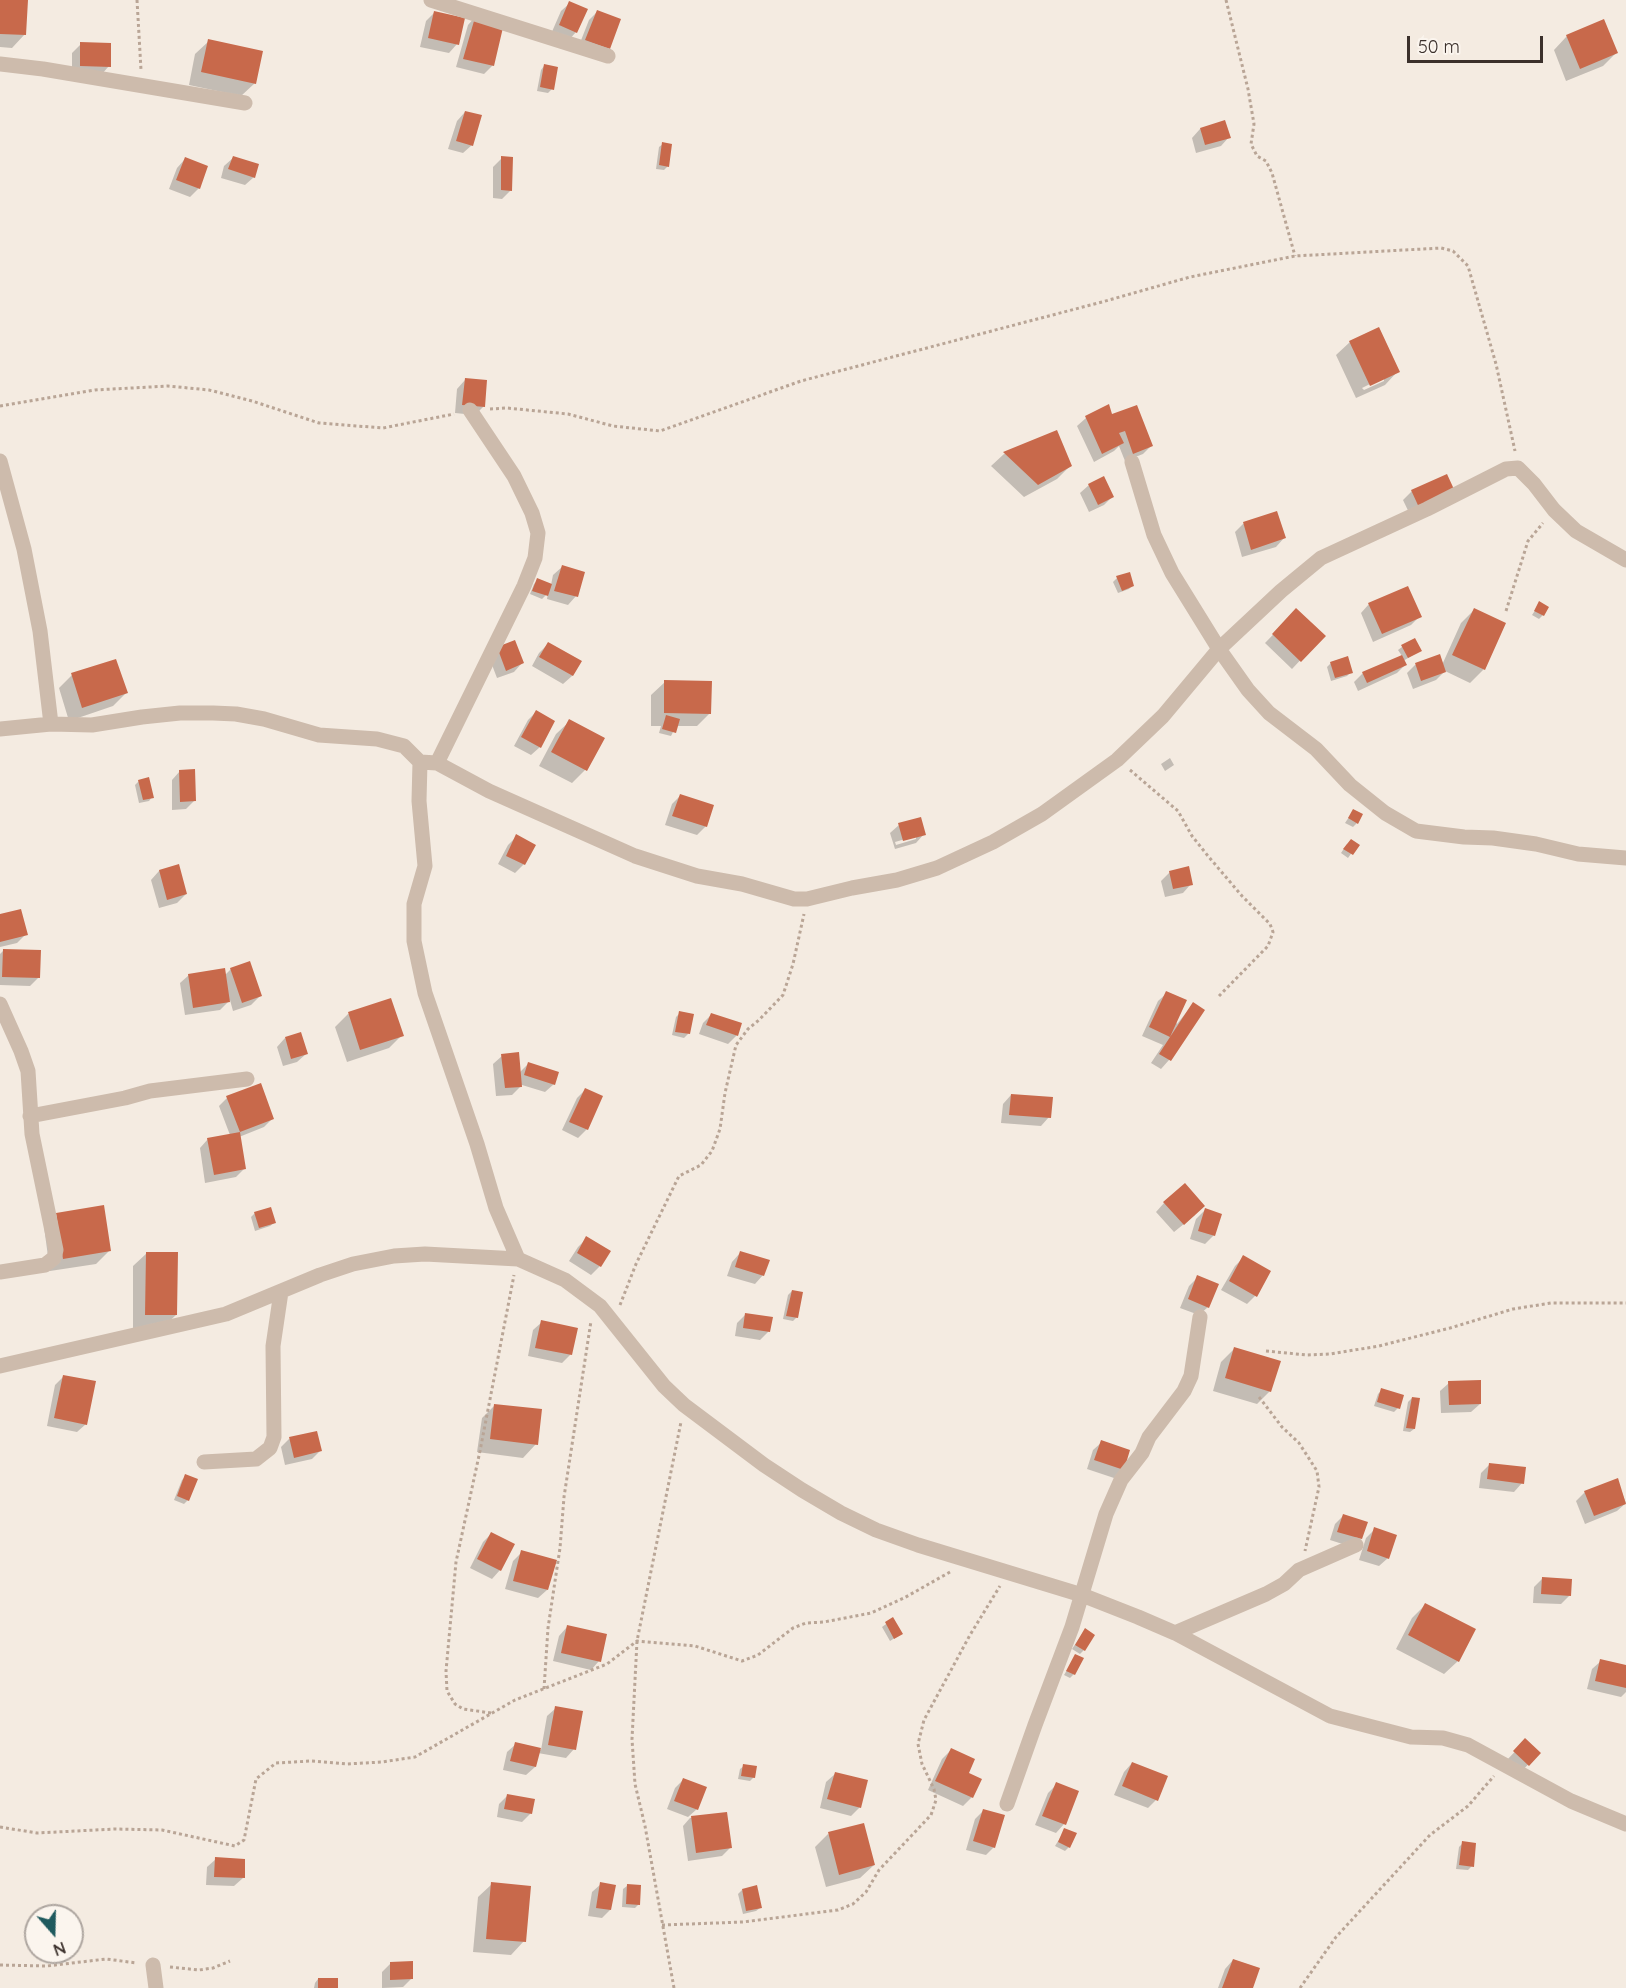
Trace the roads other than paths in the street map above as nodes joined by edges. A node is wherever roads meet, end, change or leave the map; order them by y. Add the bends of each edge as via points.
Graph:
1 (431, 0) edge
2 (608, 56) dead end
3 (0, 64) edge
4 (245, 103) dead end
5 (470, 411) road end
6 (0, 461) edge
7 (1132, 462) dead end
8 (1626, 560) edge
9 (1219, 650) junction
10 (51, 724) junction
11 (0, 729) edge
12 (420, 762) junction
13 (437, 764) junction
14 (1626, 858) edge
15 (0, 1004) edge
16 (247, 1079) dead end
17 (30, 1116) junction
18 (518, 1259) junction
19 (0, 1272) edge
20 (281, 1292) junction
21 (1200, 1317) dead end
22 (0, 1366) edge
23 (204, 1462) dead end
24 (1356, 1545) dead end
25 (1082, 1595) junction
26 (1175, 1633) junction
27 (1007, 1804) dead end
28 (1626, 1824) edge
29 (153, 1965) road end
30 (156, 1988) edge

1 - 2 street
3 - 4 street
5 - 13 street via 514,476 532,513 538,533 536,558
6 - 10 street via 24,549 40,631
7 - 9 street via 1154,535 1172,573
8 - 9 street via 1576,531 1518,468 1506,469 1321,558
9 - 13 street via 1164,716 1117,760 1042,814 937,868 807,898 795,899 697,876 635,856
9 - 14 street via 1269,713 1316,749 1350,785 1416,831
10 - 11 street
10 - 12 street via 92,725 180,713 236,714 319,735 377,739 404,746
12 - 13 street
12 - 18 street via 425,866 414,904 414,941 425,993 496,1208
15 - 17 street via 28,1071
16 - 17 street via 150,1091
17 - 19 street via 56,1250 54,1258 45,1265
18 - 20 street via 394,1256 353,1264
18 - 25 street via 565,1280 600,1306 684,1405 801,1490 876,1530
20 - 22 street via 226,1314
20 - 23 street via 273,1346 274,1437 270,1448 256,1459
21 - 25 street via 1191,1376 1121,1480 1106,1514
24 - 26 street via 1299,1570 1266,1594
25 - 26 street
25 - 27 street
26 - 28 street via 1330,1716 1411,1737 1468,1744 1571,1801
29 - 30 street

